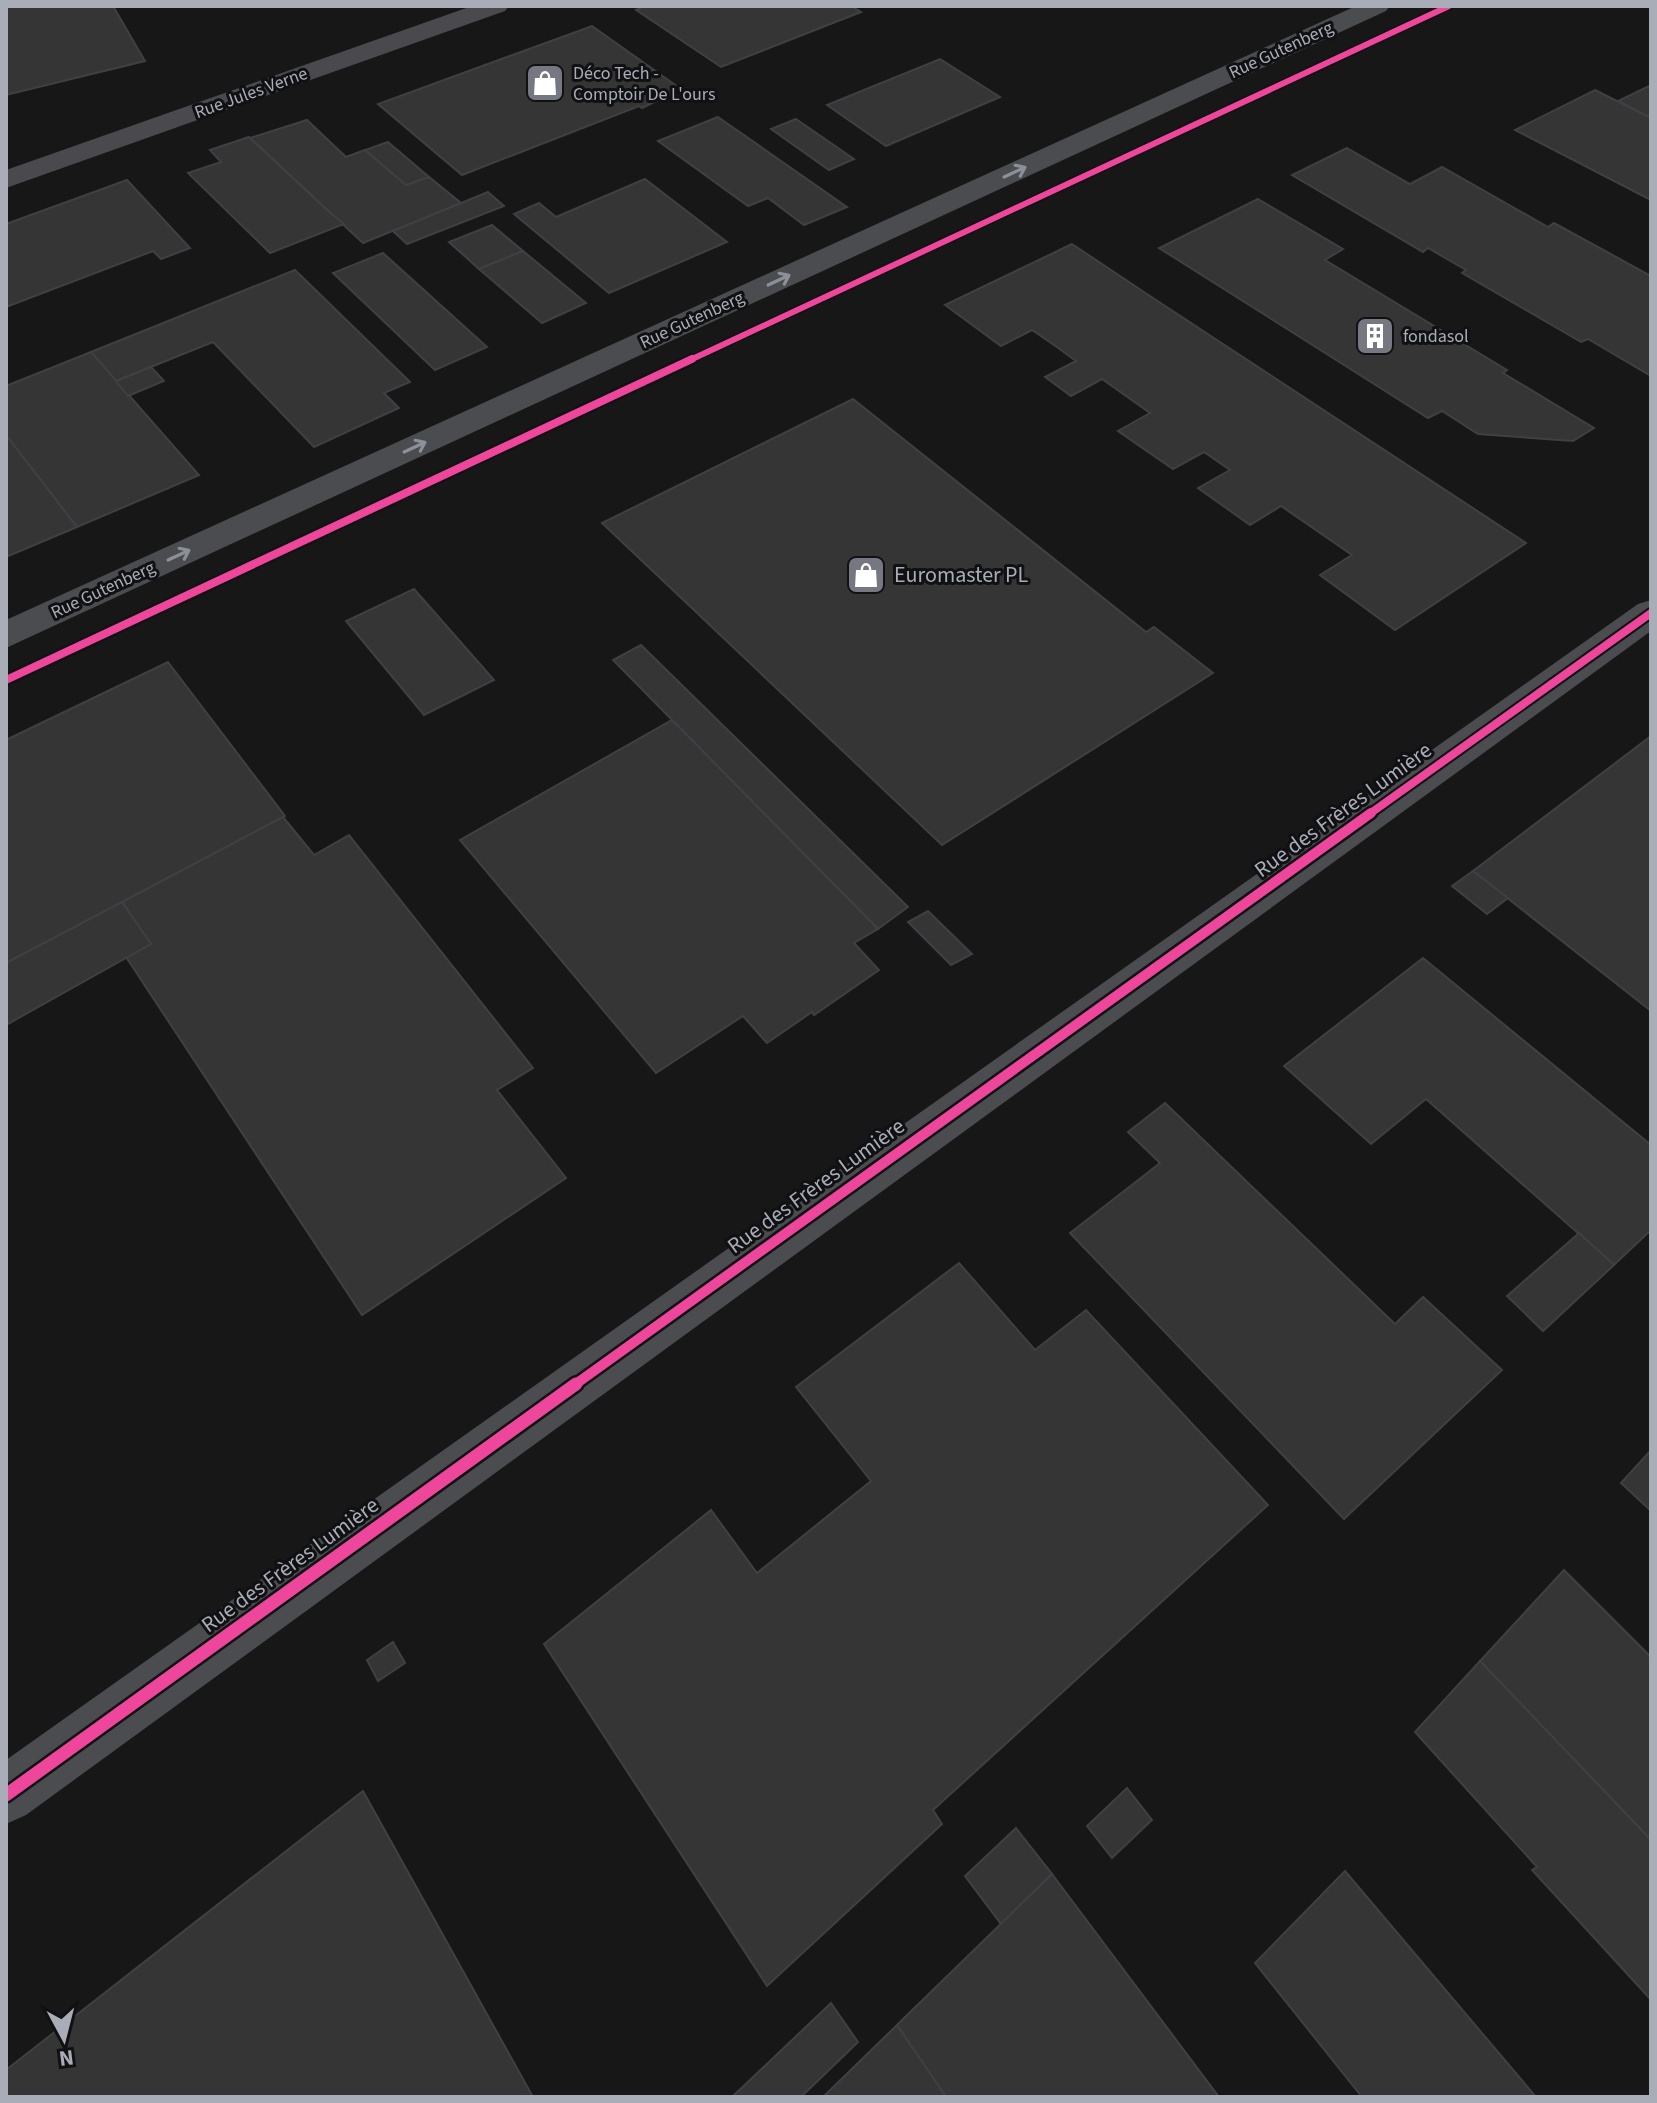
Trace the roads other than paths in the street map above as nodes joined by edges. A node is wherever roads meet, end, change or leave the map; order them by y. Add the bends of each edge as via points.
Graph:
1 (496, 6) edge
2 (1377, 6) edge
3 (6, 180) edge
4 (1651, 613) edge
5 (6, 635) edge
6 (6, 1795) edge

1 - 3 main road, Rue Jules Verne
5 -> 2 street, Rue Gutenberg
4 - 6 street, Rue des Frères Lumière

